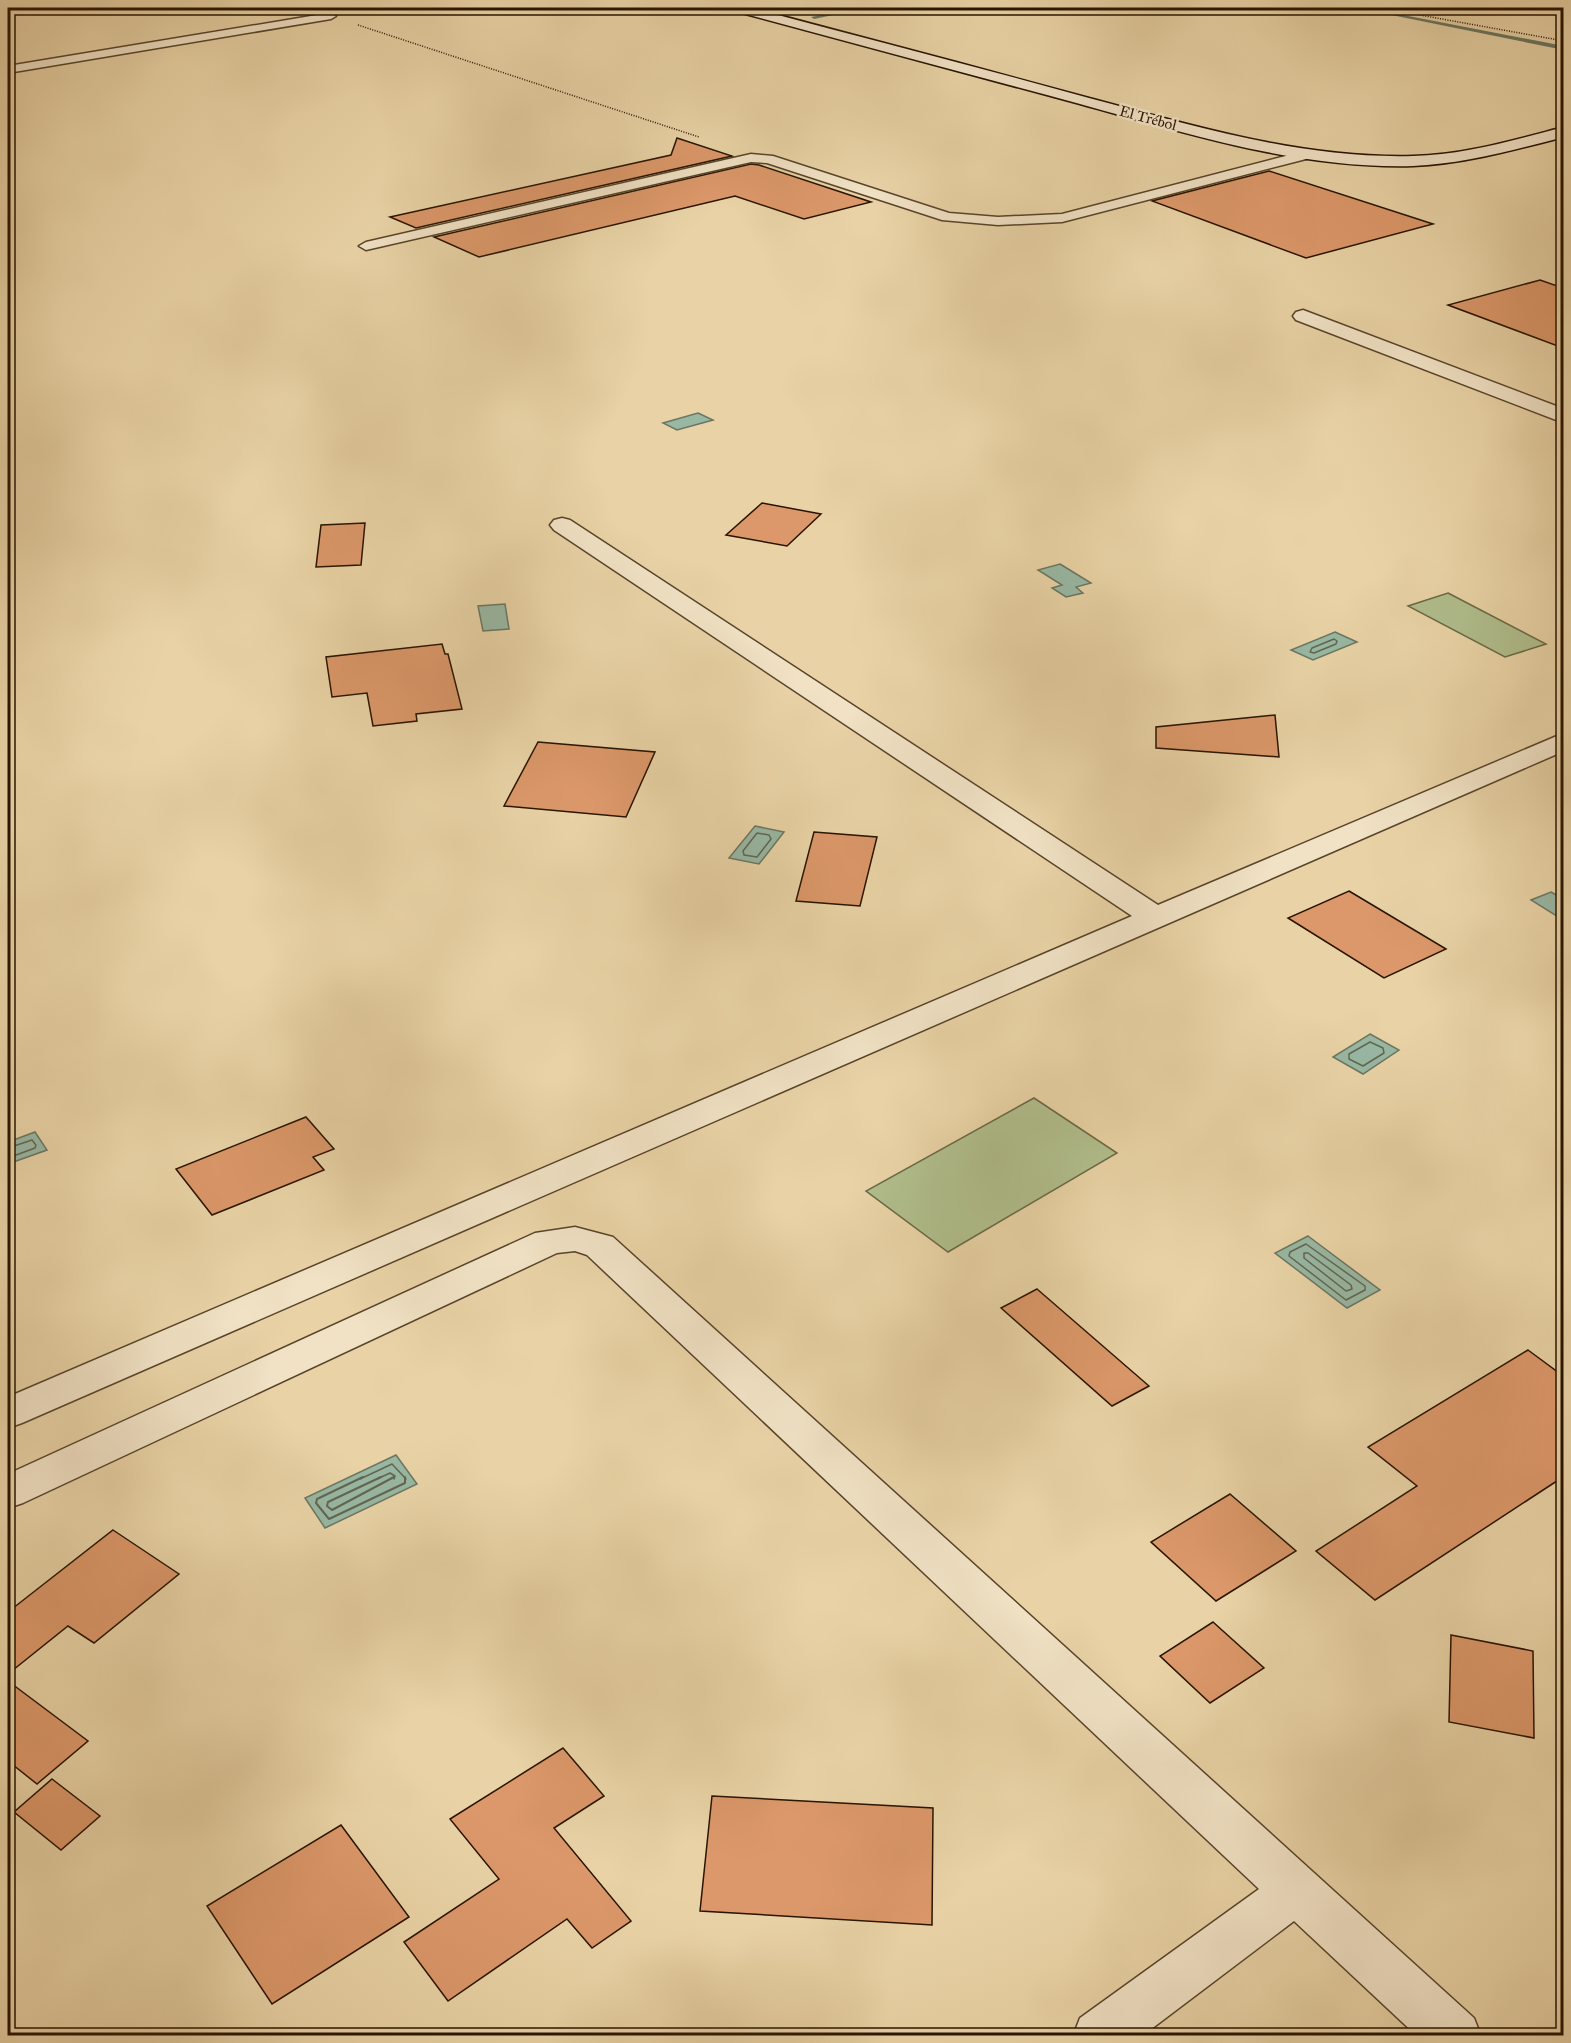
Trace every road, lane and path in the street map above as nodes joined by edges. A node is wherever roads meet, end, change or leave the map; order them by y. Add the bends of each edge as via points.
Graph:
1 (305, 8) edge
2 (739, 8) edge
3 (1381, 8) edge
4 (331, 16) junction
5 (1563, 41) edge
6 (8, 70) edge
7 (1563, 132) edge
8 (1305, 155) junction
9 (768, 159) junction
10 (366, 246) dead end
11 (1303, 316) dead end
12 (1563, 417) edge
13 (562, 525) dead end
14 (1563, 741) edge
15 (1157, 918) junction
16 (8, 1413) edge
17 (8, 1492) edge
18 (1296, 1891) junction
19 (1099, 2036) edge
20 (1455, 2036) edge

1 - 4 lane
2 - 8 street, El Trébol via 1176,126
3 - 5 path
4 - 6 lane
4 - 9 path
7 - 8 street, El Trébol via 1482,153 1438,159 1368,160
8 - 9 lane via 1062,218 998,221 947,217
9 - 10 lane via 751,158
11 - 12 street
13 - 15 street
14 - 15 street
15 - 16 street
17 - 18 street via 548,1242 564,1238 591,1241
18 - 19 street
18 - 20 street

